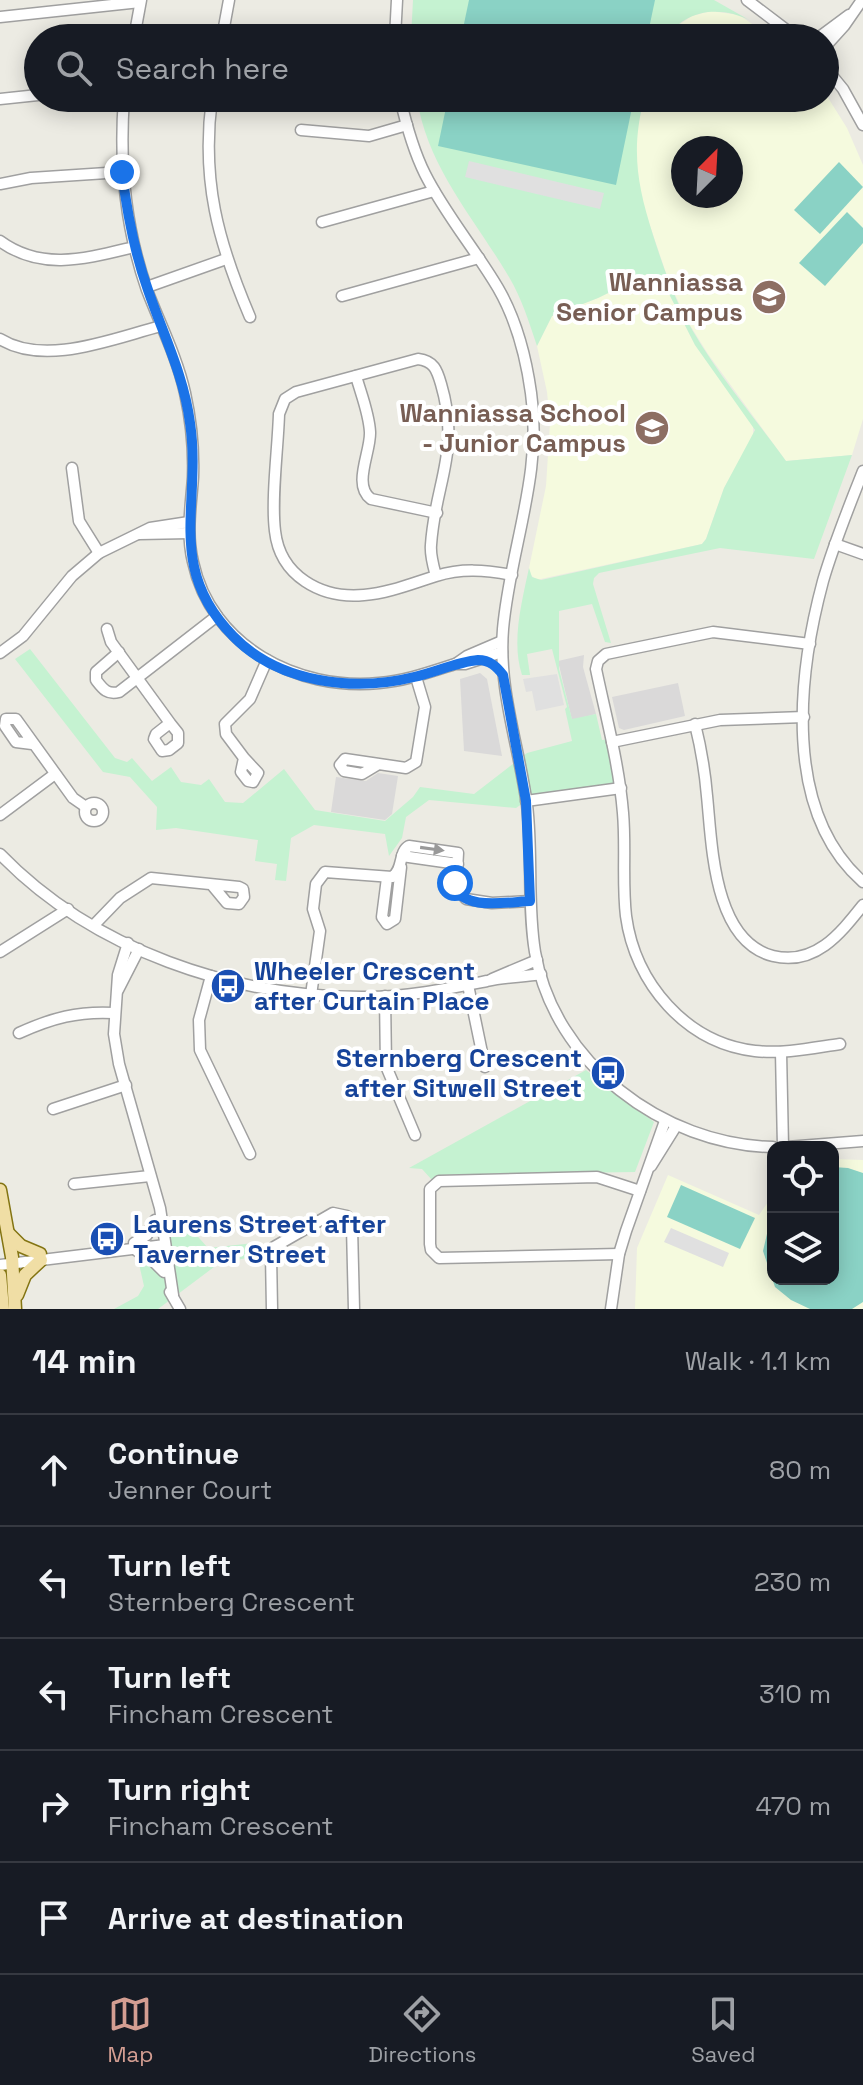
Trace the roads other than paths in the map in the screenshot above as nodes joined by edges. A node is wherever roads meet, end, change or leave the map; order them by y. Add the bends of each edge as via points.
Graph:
1 (229, 0) edge
2 (397, 0) edge
3 (747, 0) edge
4 (862, 0) edge
5 (140, 1) edge
6 (851, 14) junction
7 (0, 17) edge
8 (136, 24) edge
9 (225, 24) edge
10 (396, 24) edge
11 (779, 24) edge
12 (837, 24) edge
13 (839, 32) edge
14 (839, 84) edge
15 (24, 96) edge
16 (0, 99) edge
17 (124, 112) edge
18 (211, 112) edge
19 (404, 112) edge
20 (407, 125) junction
21 (863, 125) edge
22 (301, 130) dead end
23 (122, 172) junction
24 (0, 184) edge
25 (434, 191) junction
26 (322, 222) dead end
27 (0, 241) edge
28 (134, 247) junction
29 (479, 258) junction
30 (226, 259) junction
31 (147, 287) junction
32 (342, 296) dead end
33 (250, 317) dead end
34 (161, 326) junction
35 (0, 339) edge
36 (356, 376) junction
37 (72, 468) dead end
38 (863, 471) edge
39 (437, 513) junction
40 (189, 527) junction
41 (835, 544) junction
42 (99, 553) junction
43 (863, 554) edge
44 (512, 575) junction
45 (436, 576) junction
46 (217, 616) junction
47 (107, 629) dead end
48 (810, 644) junction
49 (502, 646) junction
50 (119, 652) junction
51 (0, 653) edge
52 (267, 660) junction
53 (477, 660) junction
54 (455, 664) junction
55 (503, 675) junction
56 (137, 676) junction
57 (416, 677) junction
58 (804, 717) junction
59 (170, 723) dead end
60 (695, 724) junction
61 (612, 742) junction
62 (32, 744) dead end
63 (244, 758) dead end
64 (377, 765) dead end
65 (55, 774) junction
66 (621, 788) junction
67 (526, 801) junction
68 (86, 807) dead end
69 (0, 815) edge
70 (0, 854) edge
71 (401, 861) junction
72 (387, 878) junction
73 (863, 882) edge
74 (212, 885) dead end
75 (530, 901) junction
76 (863, 905) edge
77 (68, 909) junction
78 (94, 925) junction
79 (128, 943) junction
80 (139, 949) junction
81 (0, 952) edge
82 (537, 960) junction
83 (541, 974) junction
84 (211, 976) junction
85 (490, 980) junction
86 (468, 985) junction
87 (117, 991) junction
88 (311, 995) junction
89 (385, 996) junction
90 (114, 1013) junction
91 (19, 1033) dead end
92 (840, 1044) dead end
93 (781, 1052) junction
94 (485, 1067) dead end
95 (126, 1085) junction
96 (53, 1109) dead end
97 (665, 1121) junction
98 (676, 1126) junction
99 (415, 1135) dead end
100 (785, 1141) edge
101 (863, 1141) edge
102 (839, 1143) edge
103 (767, 1146) edge
104 (656, 1153) junction
105 (250, 1154) dead end
106 (150, 1176) junction
107 (74, 1184) dead end
108 (0, 1190) edge
109 (640, 1191) junction
110 (154, 1196) junction
111 (155, 1220) junction
112 (9, 1234) junction
113 (161, 1243) junction
114 (135, 1247) junction
115 (619, 1254) junction
116 (40, 1257) junction
117 (6, 1261) edge
118 (164, 1272) junction
119 (0, 1275) edge
120 (171, 1291) junction
121 (15, 1306) edge
122 (3, 1309) edge
123 (180, 1309) edge
124 (272, 1309) edge
125 (354, 1309) edge
126 (611, 1309) edge

1 - 9 street
2 - 10 street
3 - 11 street
4 - 6 street
5 - 7 street
5 - 8 street
6 - 12 street
6 - 13 street
14 - 21 street
15 - 16 street
17 - 23 street
18 - 30 street via 209,175
19 - 20 street
20 - 22 street via 369,136
20 - 25 street
23 - 24 street
23 - 28 street
25 - 26 street
25 - 29 street
27 - 28 street via 19,253 61,261
28 - 31 street
29 - 32 street
29 - 44 street via 515,328 531,393 534,453
30 - 31 street
30 - 33 street
31 - 34 street
34 - 35 street via 52,352
34 - 40 street via 190,419
36 - 39 street via 370,430 365,494
36 - 39 street via 418,359 437,370 450,437
36 - 45 street via 296,392 282,404 274,524 280,553 306,583 345,595 381,593
37 - 42 street via 79,521
38 - 41 street
39 - 45 street via 431,543
40 - 42 street via 150,528
40 - 46 street via 199,583
41 - 43 street
41 - 48 street
42 - 51 street via 72,576 37,622
44 - 45 street via 472,570
44 - 49 street
46 - 52 street via 233,636
46 - 56 street
47 - 50 street
48 - 58 street
48 - 61 street via 713,632 606,654 596,669
49 - 53 street
49 - 54 street
49 - 55 street
50 - 56 street
50 - 56 street via 96,672 102,689 119,692
52 - 57 street via 332,682 368,684
52 - 63 street via 250,699 225,724 226,734
53 - 54 street
53 - 55 street via 492,663
54 - 57 street
55 - 67 street
56 - 59 street
57 - 64 street via 425,707 416,762 406,768
58 - 60 street
58 - 73 street via 816,815 832,848
60 - 61 street
60 - 76 street via 716,879 743,936 769,955 808,955 839,935
61 - 66 street
62 - 65 street
65 - 68 street
65 - 69 street
66 - 67 street
66 - 93 street via 626,914 648,979 675,1013 709,1037 749,1050
67 - 75 street
70 - 77 street
71 - 72 street via 396,875
71 - 72 street via 395,919 387,924 382,917
71 - 75 street via 409,846 456,852 461,897 492,903
72 - 88 street via 331,871 319,877 313,909 320,931
74 - 78 street via 143,880
75 - 82 street
77 - 78 street
77 - 81 street
78 - 79 street
79 - 80 street
79 - 87 street
80 - 84 street
80 - 87 street
82 - 83 street
82 - 85 street
83 - 85 street
83 - 97 street via 560,1019 590,1062 635,1103
84 - 88 street
84 - 105 street via 199,1020 200,1050
85 - 86 street
86 - 89 street
86 - 94 street
87 - 90 street
88 - 89 street
89 - 99 street via 386,1066
90 - 91 street via 65,1015
90 - 95 street
92 - 93 street
93 - 100 street
95 - 96 street
95 - 106 street
97 - 98 street
97 - 104 street
98 - 103 street via 721,1141
98 - 104 street
101 - 102 street
104 - 109 street
106 - 107 street
106 - 110 street
108 - 112 main road
109 - 115 street
109 - 115 street via 597,1177 439,1181 430,1189 430,1244 439,1258
110 - 111 street
110 - 113 street via 160,1208
111 - 113 street
111 - 114 street
112 - 116 main road
112 - 117 main road
113 - 114 street
113 - 118 street
113 - 120 street
114 - 116 street
114 - 118 street
115 - 126 street
116 - 117 street
116 - 121 main road via 23,1279
117 - 121 main road
118 - 120 street
119 - 122 main road
120 - 123 street
124 - 125 street via 274,1247 339,1213 352,1227

